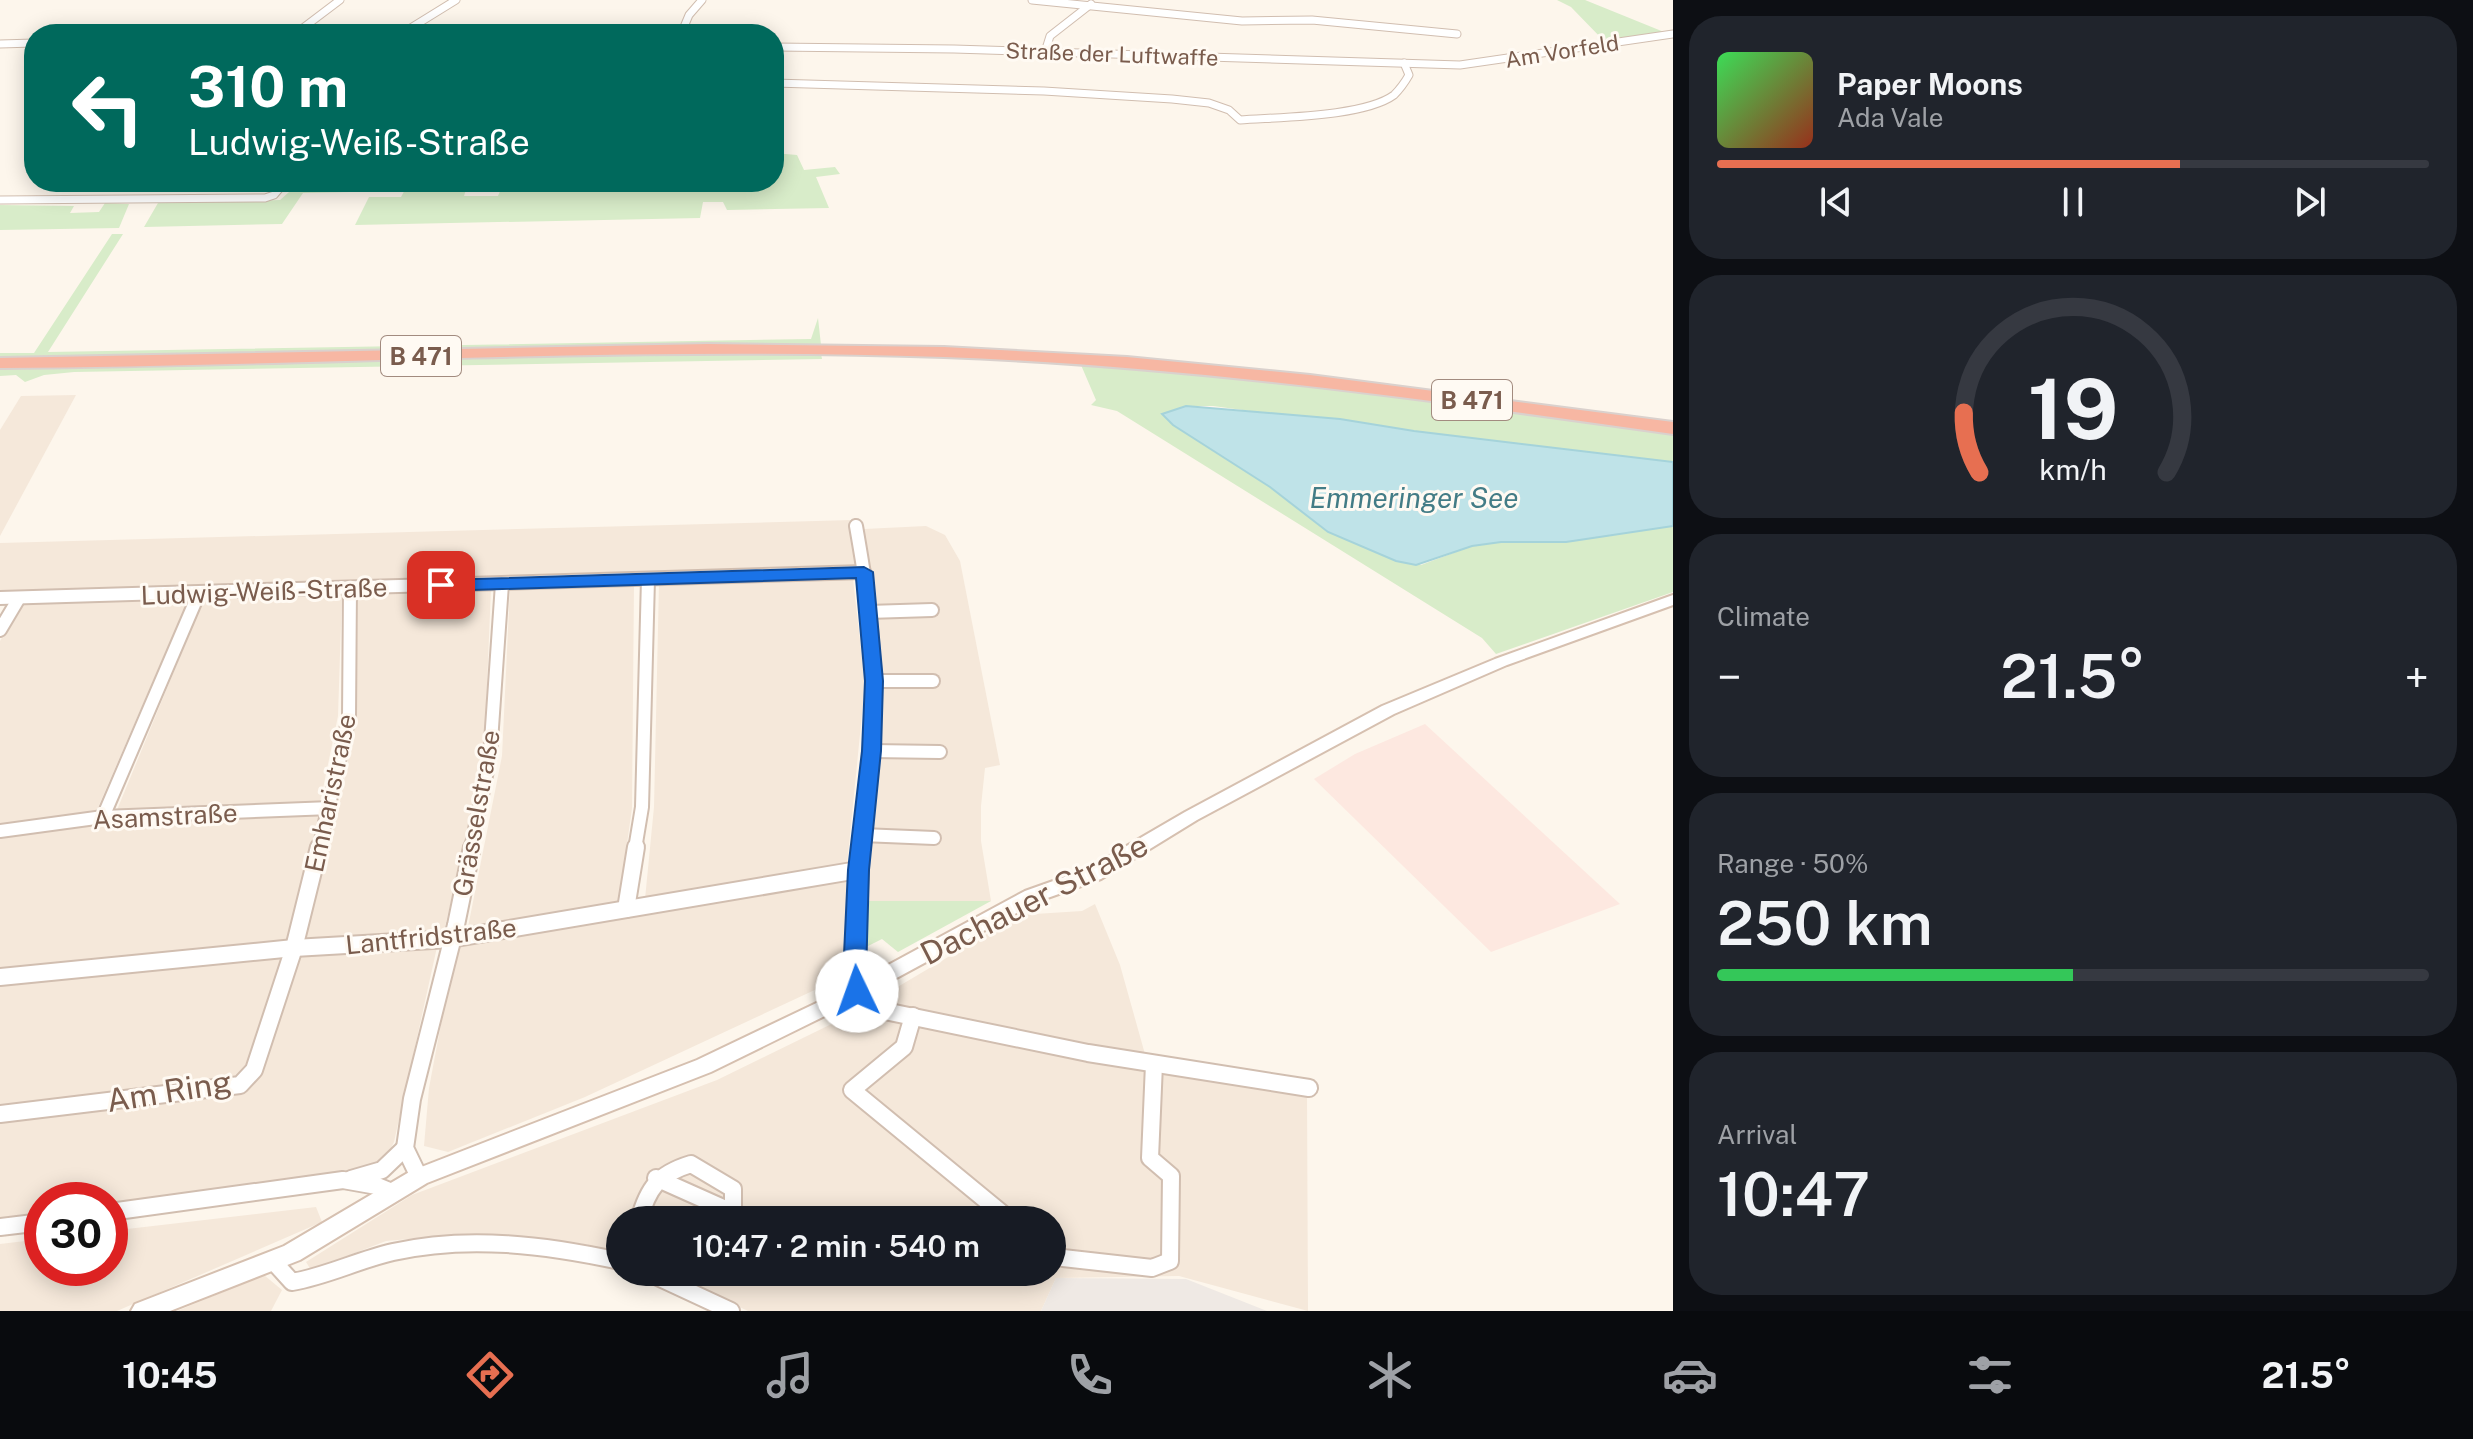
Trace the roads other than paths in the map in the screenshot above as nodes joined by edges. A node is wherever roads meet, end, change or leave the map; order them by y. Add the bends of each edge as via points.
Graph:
1 (340, 0) edge
2 (456, 0) edge
3 (702, 0) edge
4 (1032, 0) edge
5 (1091, 3) edge
6 (308, 24) edge
7 (417, 24) edge
8 (685, 24) edge
9 (1457, 34) dead end
10 (1673, 34) edge
11 (24, 43) edge
12 (0, 44) edge
13 (9, 44) junction
14 (784, 47) edge
15 (1045, 52) junction
16 (0, 53) edge
17 (1404, 63) junction
18 (1450, 64) joint
19 (784, 83) edge
20 (277, 192) edge
21 (0, 200) edge
22 (0, 363) edge
23 (1673, 428) edge
24 (856, 526) dead end
25 (864, 572) junction
26 (648, 579) junction
27 (502, 584) junction
28 (350, 588) junction
29 (199, 593) junction
30 (0, 598) edge
31 (19, 598) junction
32 (1673, 600) edge
33 (932, 610) dead end
34 (868, 612) junction
35 (0, 630) edge
36 (874, 681) junction
37 (933, 681) dead end
38 (872, 751) junction
39 (940, 752) dead end
40 (331, 808) junction
41 (103, 817) junction
42 (0, 831) edge
43 (862, 835) junction
44 (934, 838) dead end
45 (858, 870) junction
46 (626, 909) junction
47 (450, 939) junction
48 (294, 948) junction
49 (0, 977) edge
50 (857, 991) junction
51 (913, 1016) junction
52 (1154, 1064) junction
53 (1309, 1088) dead end
54 (0, 1114) edge
55 (405, 1148) junction
56 (419, 1177) junction
57 (656, 1178) junction
58 (343, 1180) junction
59 (394, 1193) junction
60 (643, 1206) edge
61 (717, 1206) edge
62 (733, 1206) edge
63 (993, 1206) edge
64 (128, 1210) edge
65 (24, 1224) edge
66 (0, 1227) edge
67 (606, 1257) edge
68 (1066, 1258) edge
69 (273, 1261) junction
70 (677, 1286) edge
71 (143, 1311) edge
72 (731, 1311) edge

1 - 6 street
2 - 7 street
3 - 8 street
4 - 5 street
5 - 9 street via 1242,21 1312,20
5 - 15 street via 1050,36
10 - 18 street, Am Vorfeld
11 - 13 street
12 - 13 street
13 - 16 street
14 - 15 street, Straße der Luftwaffe
15 - 17 street, Straße der Luftwaffe
17 - 18 street, Straße der Luftwaffe
17 - 19 street via 1409,75 1386,99 1326,112 1240,120 1209,103 1172,99
20 - 21 street via 265,198
22 - 23 highway, B 471 via 743,348 945,352 1271,375
24 - 25 street
25 - 26 street, Ludwig-Weiß-Straße
25 - 34 street
26 - 27 street, Ludwig-Weiß-Straße
26 - 46 street via 642,807
27 - 28 street, Ludwig-Weiß-Straße
27 - 47 street, Grässelstraße via 490,756
28 - 29 street, Ludwig-Weiß-Straße
28 - 40 street, Emharistraße via 349,717
29 - 31 street, Ludwig-Weiß-Straße
29 - 41 street
30 - 31 street, Ludwig-Weiß-Straße
31 - 35 street
32 - 50 street, Dachauer Straße via 1513,657 1388,710 1094,874 1032,896
33 - 34 street
34 - 36 street
36 - 37 street
36 - 38 street
38 - 39 street
38 - 43 street
40 - 41 street, Asamstraße
40 - 48 street, Emharistraße
41 - 42 street, Asamstraße
43 - 44 street
43 - 45 street
45 - 46 street, Lantfridstraße
45 - 50 street
46 - 47 street, Lantfridstraße
47 - 48 street, Lantfridstraße
47 - 55 street, Grässelstraße
48 - 49 street, Lantfridstraße
48 - 54 street, Am Ring via 254,1070 240,1085
50 - 51 street via 875,1009
50 - 56 street, Dachauer Straße via 704,1066
51 - 52 street
51 - 63 street via 904,1047 852,1090
52 - 53 street
52 - 68 street via 1150,1158 1171,1176 1170,1261 1152,1268
55 - 56 street
55 - 58 street via 378,1173
56 - 59 street, Dachauer Straße
57 - 60 street
57 - 61 street
57 - 62 street via 691,1164 733,1189
58 - 59 street
58 - 64 street
59 - 69 street, Dachauer Straße
65 - 66 street
67 - 69 street via 574,1249 455,1243 392,1252 318,1279 292,1282
69 - 71 street, Dachauer Straße
70 - 72 street

